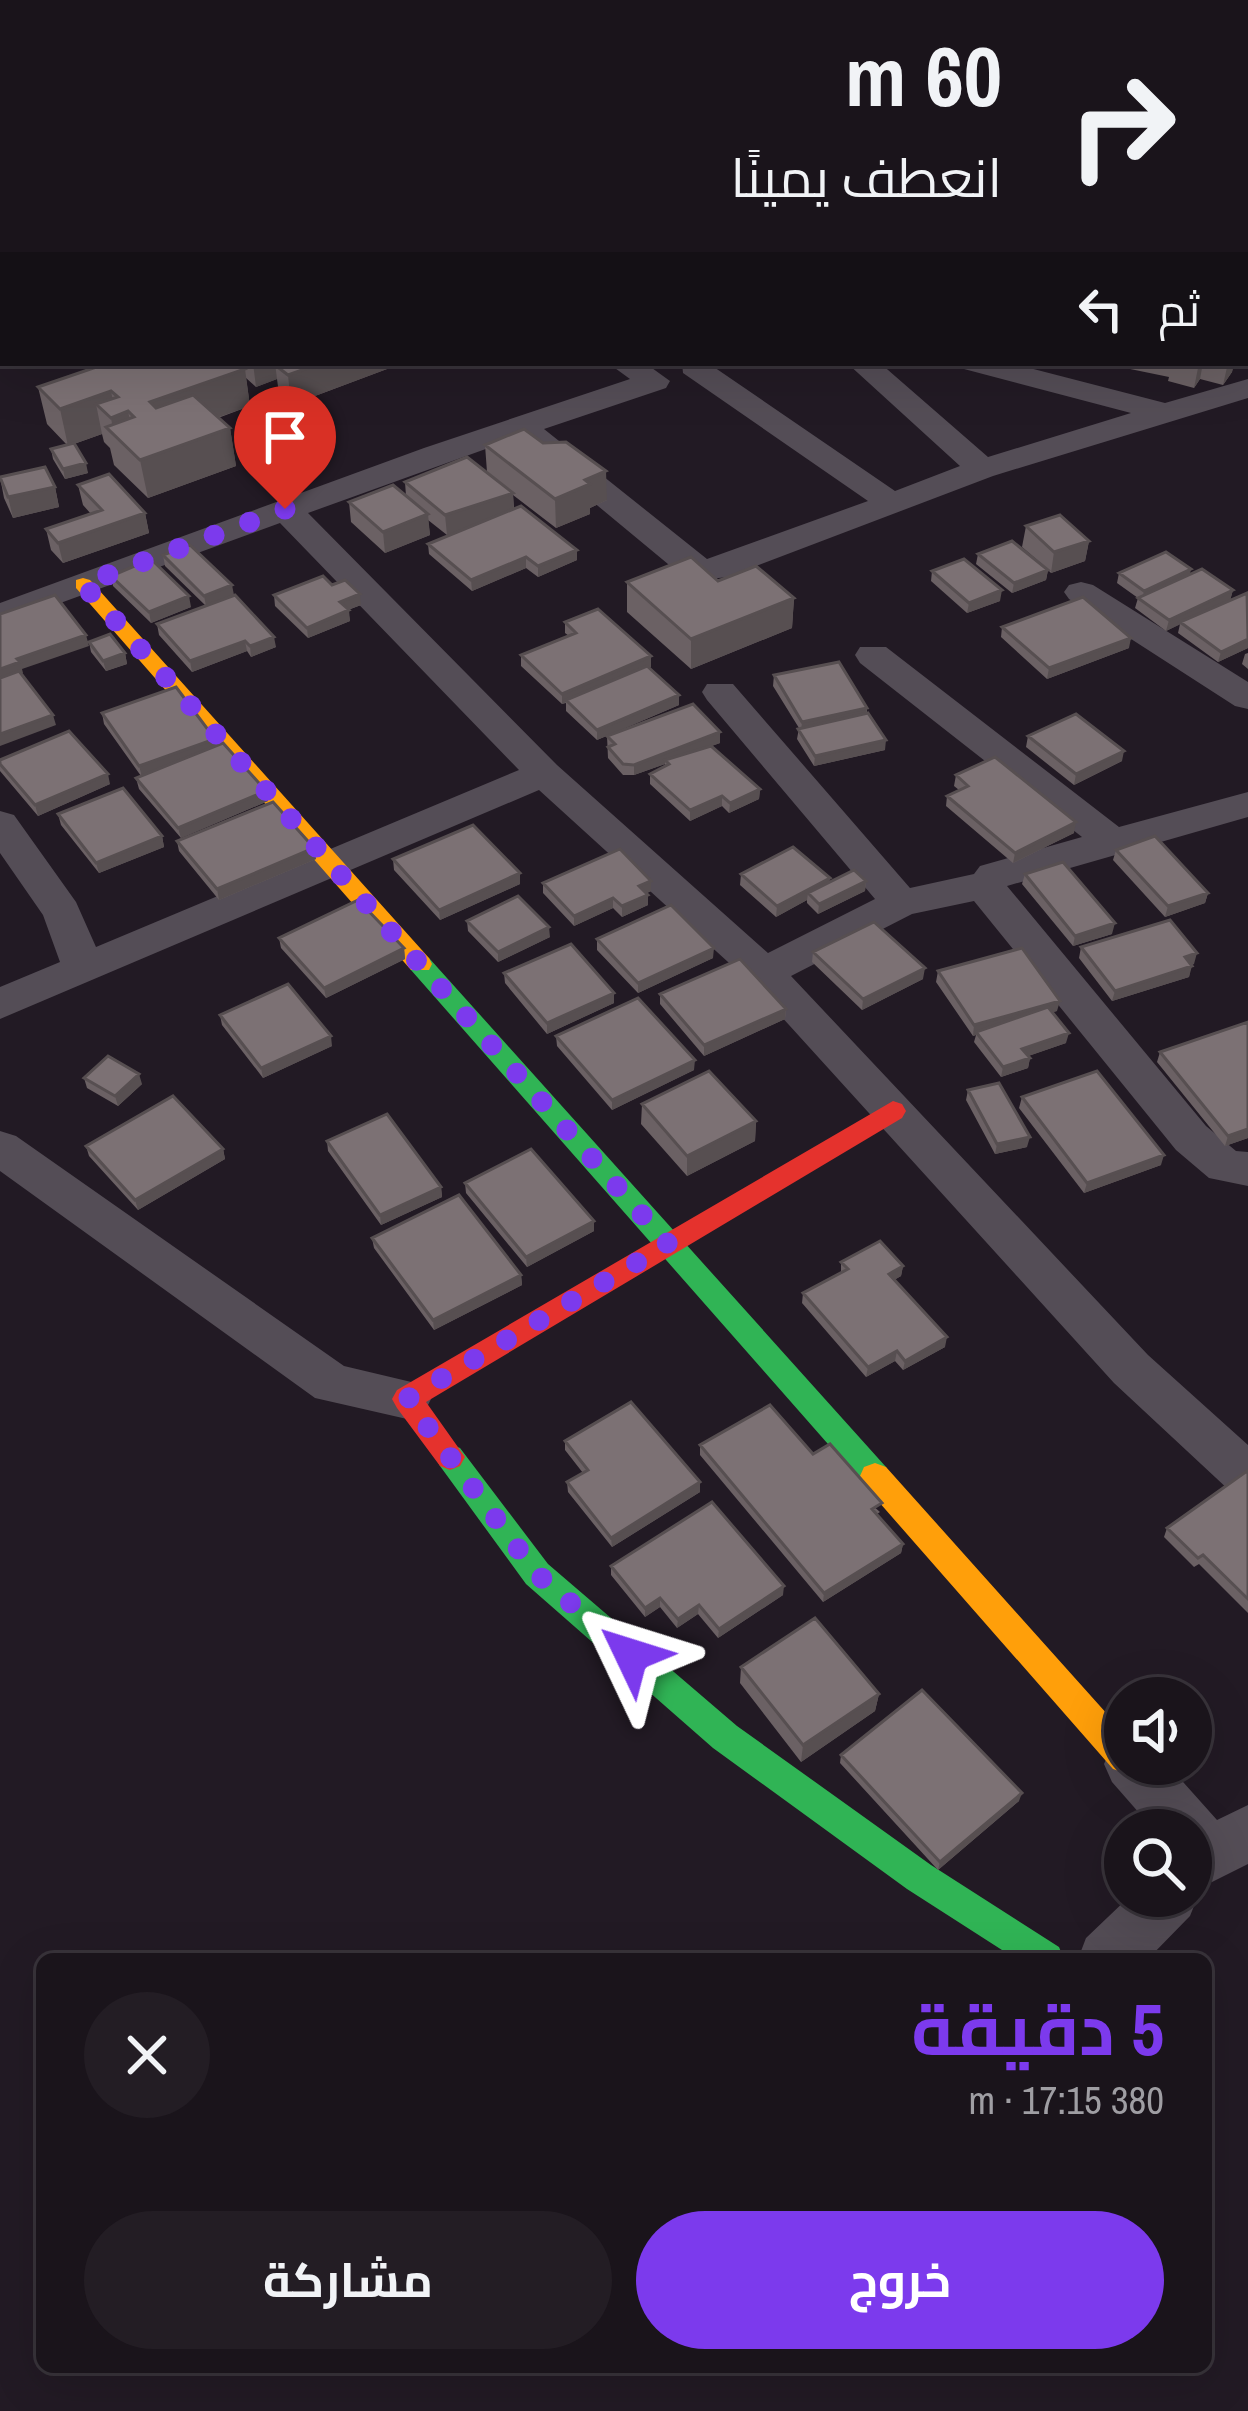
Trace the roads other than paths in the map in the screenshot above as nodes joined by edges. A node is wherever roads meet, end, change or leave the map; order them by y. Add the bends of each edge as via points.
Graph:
1 (628, 366) edge
2 (696, 366) edge
3 (700, 366) edge
4 (865, 366) edge
5 (985, 366) edge
6 (655, 381) junction
7 (1248, 388) edge
8 (1169, 414) junction
9 (521, 426) junction
10 (982, 469) junction
11 (890, 502) junction
12 (285, 509) junction
13 (83, 584) junction
14 (1082, 592) edge
15 (0, 615) edge
16 (872, 656) dead end
17 (720, 692) dead end
18 (1248, 698) edge
19 (544, 774) junction
20 (1242, 816) edge
21 (0, 824) edge
22 (1114, 842) junction
23 (329, 863) junction
24 (987, 885) junction
25 (902, 903) junction
26 (83, 968) junction
27 (764, 972) junction
28 (0, 1004) edge
29 (892, 1111) junction
30 (0, 1148) edge
31 (1248, 1169) edge
32 (668, 1244) junction
33 (407, 1399) junction
34 (1248, 1476) edge
35 (1104, 1734) edge
36 (1150, 1785) edge
37 (1173, 1809) edge
38 (1149, 1917) edge
39 (1037, 1953) edge
40 (1113, 1953) edge

1 - 6 street
2 - 6 street
3 - 11 street
4 - 10 street
5 - 8 street
6 - 9 street
7 - 8 street
8 - 10 street
9 - 11 street via 702,570
9 - 12 street
10 - 11 street
12 - 13 street
12 - 19 street
13 - 15 street
13 - 23 street
14 - 18 street
16 - 22 street
17 - 25 street
19 - 23 street
19 - 27 street
20 - 22 street
21 - 26 street via 62,912
22 - 24 street via 994,875
23 - 26 street
23 - 32 street
24 - 25 street
24 - 31 street via 1191,1138 1226,1166
25 - 27 street
26 - 28 street
27 - 29 street
29 - 32 street
29 - 34 street via 1131,1369
30 - 33 street via 332,1384
32 - 33 street
32 - 35 street
33 - 39 street via 537,1574 725,1737
36 - 37 street
38 - 40 street

